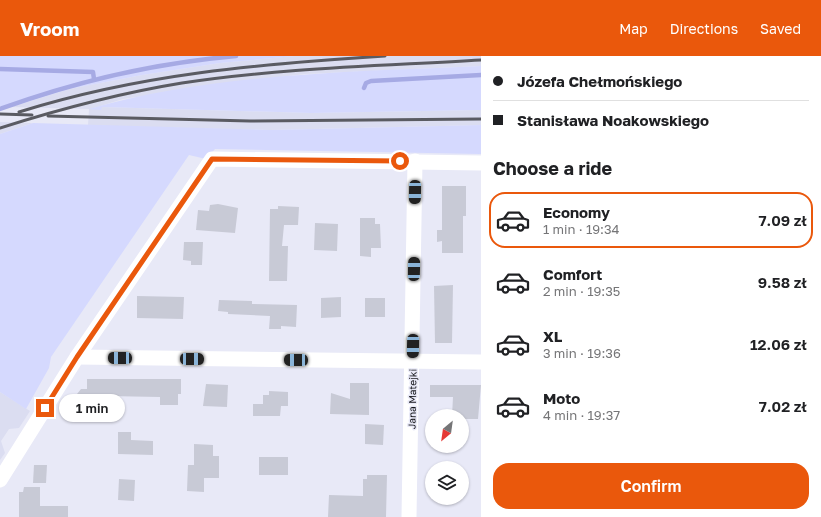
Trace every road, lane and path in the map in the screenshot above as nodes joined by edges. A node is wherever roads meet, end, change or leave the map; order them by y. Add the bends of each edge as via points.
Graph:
1 (415, 161) junction
2 (481, 163) edge
3 (77, 357) junction
4 (412, 361) junction
5 (481, 362) edge
6 (0, 480) edge
7 (409, 517) edge

1 - 2 street
1 - 3 street via 212,159
1 - 4 street, Jana Matejki
3 - 4 street
3 - 6 street
4 - 5 street
4 - 7 street, Jana Matejki

